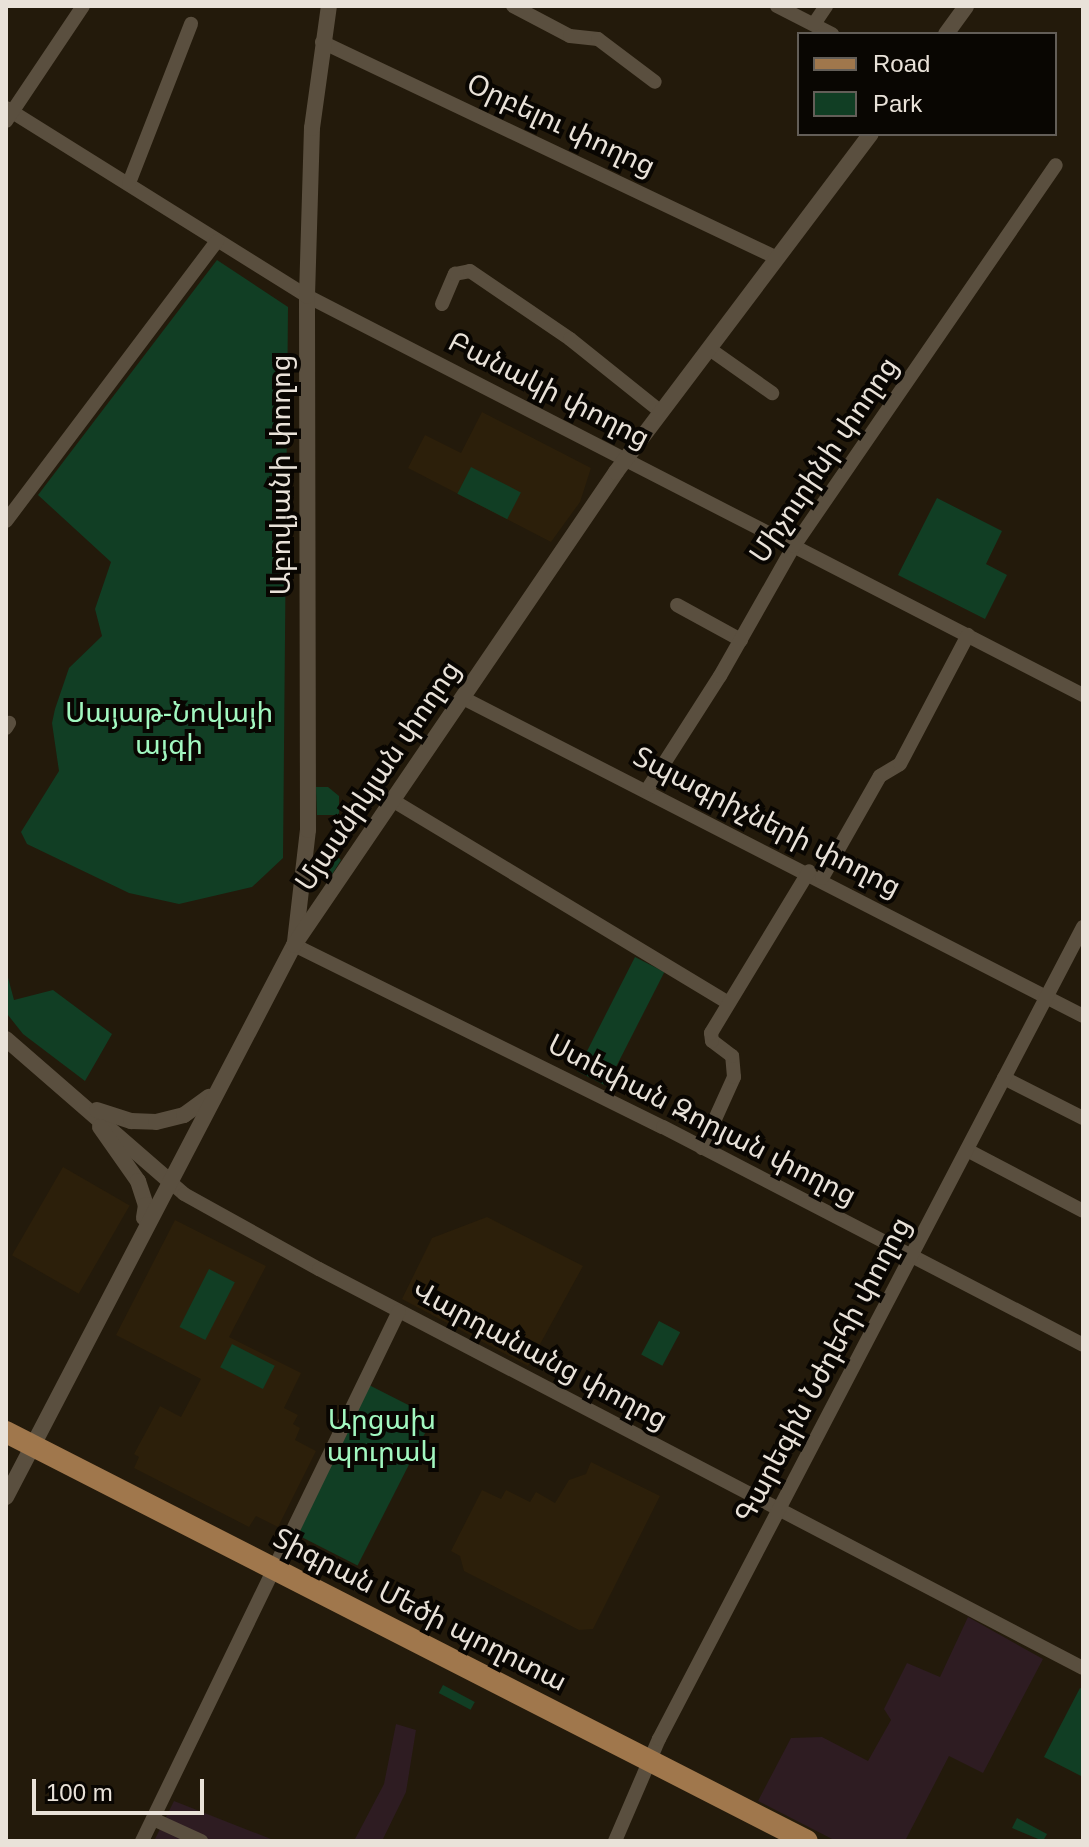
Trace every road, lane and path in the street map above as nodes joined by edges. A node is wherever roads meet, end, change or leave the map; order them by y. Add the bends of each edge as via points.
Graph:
1 (83, 6) edge
2 (329, 6) edge
3 (513, 6) edge
4 (777, 6) edge
5 (826, 6) edge
6 (966, 6) edge
7 (191, 24) dead end
8 (814, 24) junction
9 (828, 32) edge
10 (947, 32) edge
11 (322, 42) junction
12 (655, 82) dead end
13 (8, 114) edge
14 (869, 136) edge
15 (1056, 165) dead end
16 (129, 183) junction
17 (217, 241) junction
18 (777, 258) junction
19 (307, 296) junction
20 (442, 304) dead end
21 (711, 350) junction
22 (772, 393) dead end
23 (660, 411) junction
24 (627, 459) junction
25 (6, 521) edge
26 (794, 546) junction
27 (677, 605) dead end
28 (968, 635) junction
29 (741, 640) junction
30 (1083, 695) edge
31 (463, 698) junction
32 (647, 790) junction
33 (392, 800) junction
34 (815, 875) junction
35 (1083, 927) edge
36 (294, 945) junction
37 (1047, 996) junction
38 (729, 1003) junction
39 (1083, 1016) edge
40 (6, 1039) edge
41 (1004, 1078) junction
42 (216, 1090) junction
43 (82, 1103) junction
44 (1083, 1118) edge
45 (702, 1148) junction
46 (967, 1150) junction
47 (168, 1180) junction
48 (1083, 1211) edge
49 (143, 1230) junction
50 (912, 1258) junction
51 (399, 1311) junction
52 (1083, 1345) edge
53 (6, 1432) edge
54 (32, 1445) junction
55 (6, 1497) edge
56 (778, 1510) junction
57 (273, 1568) junction
58 (1083, 1668) edge
59 (649, 1760) junction
60 (153, 1819) junction
61 (142, 1841) edge
62 (201, 1841) edge
63 (615, 1841) edge
64 (807, 1841) edge

1 - 13 street
2 - 11 street, Աբովյանի փողոց
3 - 12 street via 570,36 598,39
4 - 8 street
5 - 8 street
6 - 10 street
7 - 16 street
8 - 9 street
11 - 18 street, Օրբելու փողոց
11 - 19 street, Աբովյանի փողոց via 312,128
13 - 16 street, Բանակի փողոց
14 - 18 street, Մյասնիկյան փողոց
15 - 26 street, Միչուրինի փողոց
16 - 17 street, Բանակի փողոց
17 - 19 street, Բանակի փողոց
17 - 25 street
18 - 21 street, Մյասնիկյան փողոց
19 - 24 street, Բանակի փողոց
19 - 36 street, Աբովյանի փողոց via 308,830
20 - 23 street via 455,274 470,271 570,339
21 - 22 street
21 - 23 street, Մյասնիկյան փողոց
23 - 24 street, Մյասնիկյան փողոց
24 - 26 street, Բանակի փողոց
24 - 31 street, Մյասնիկյան փողոց
26 - 28 street, Բանակի փողոց
26 - 29 street, Միչուրինի փողոց
27 - 29 street
28 - 30 street, Բանակի փողոց
28 - 34 street via 900,764 880,776
29 - 32 street, Միչուրինի փողոց
31 - 32 street, Տպագրիչների փողոց
31 - 33 street, Մյասնիկյան փողոց
32 - 34 street, Տպագրիչների փողոց
33 - 36 street, Մյասնիկյան փողոց
33 - 38 street
34 - 37 street, Տպագրիչների փողոց
34 - 38 street
35 - 37 street, Գարեգին Նժդեհի փողոց
36 - 42 street, Մյասնիկյան փողոց
36 - 45 street, Ստեփան Զորյան փողոց
37 - 39 street, Տպագրիչների փողոց
37 - 41 street, Գարեգին Նժդեհի փողոց
38 - 45 street via 710,1037 732,1056 734,1077
40 - 43 street, Վարդանանց փողոց
41 - 44 street
41 - 46 street, Գարեգին Նժդեհի փողոց
42 - 43 street via 196,1108 156,1122 113,1117
42 - 47 street, Մյասնիկյան փողոց
43 - 47 street, Վարդանանց փողոց
43 - 49 street via 138,1181 146,1205
45 - 50 street, Ստեփան Զորյան փողոց
46 - 48 street
46 - 50 street, Գարեգին Նժդեհի փողոց
47 - 49 street, Մյասնիկյան փողոց
47 - 51 street, Վարդանանց փողոց via 234,1223
49 - 54 street, Մյասնիկյան փողոց
50 - 52 street, Ստեփան Զորյան փողոց
50 - 56 street, Գարեգին Նժդեհի փողոց
51 - 56 street, Վարդանանց փողոց
51 - 57 street
53 - 54 main road, Տիգրան Մեծի պողոտա
54 - 55 street, Մյասնիկյան փողոց
54 - 57 main road, Տիգրան Մեծի պողոտա
56 - 58 street, Վարդանանց փողոց
56 - 59 street, Գարեգին Նժդեհի փողոց
57 - 59 main road, Տիգրան Մեծի պողոտա
57 - 60 street
59 - 63 street, Գարեգին Նժդեհի փողոց
59 - 64 main road, Տիգրան Մեծի պողոտա
60 - 61 street
60 - 62 street

